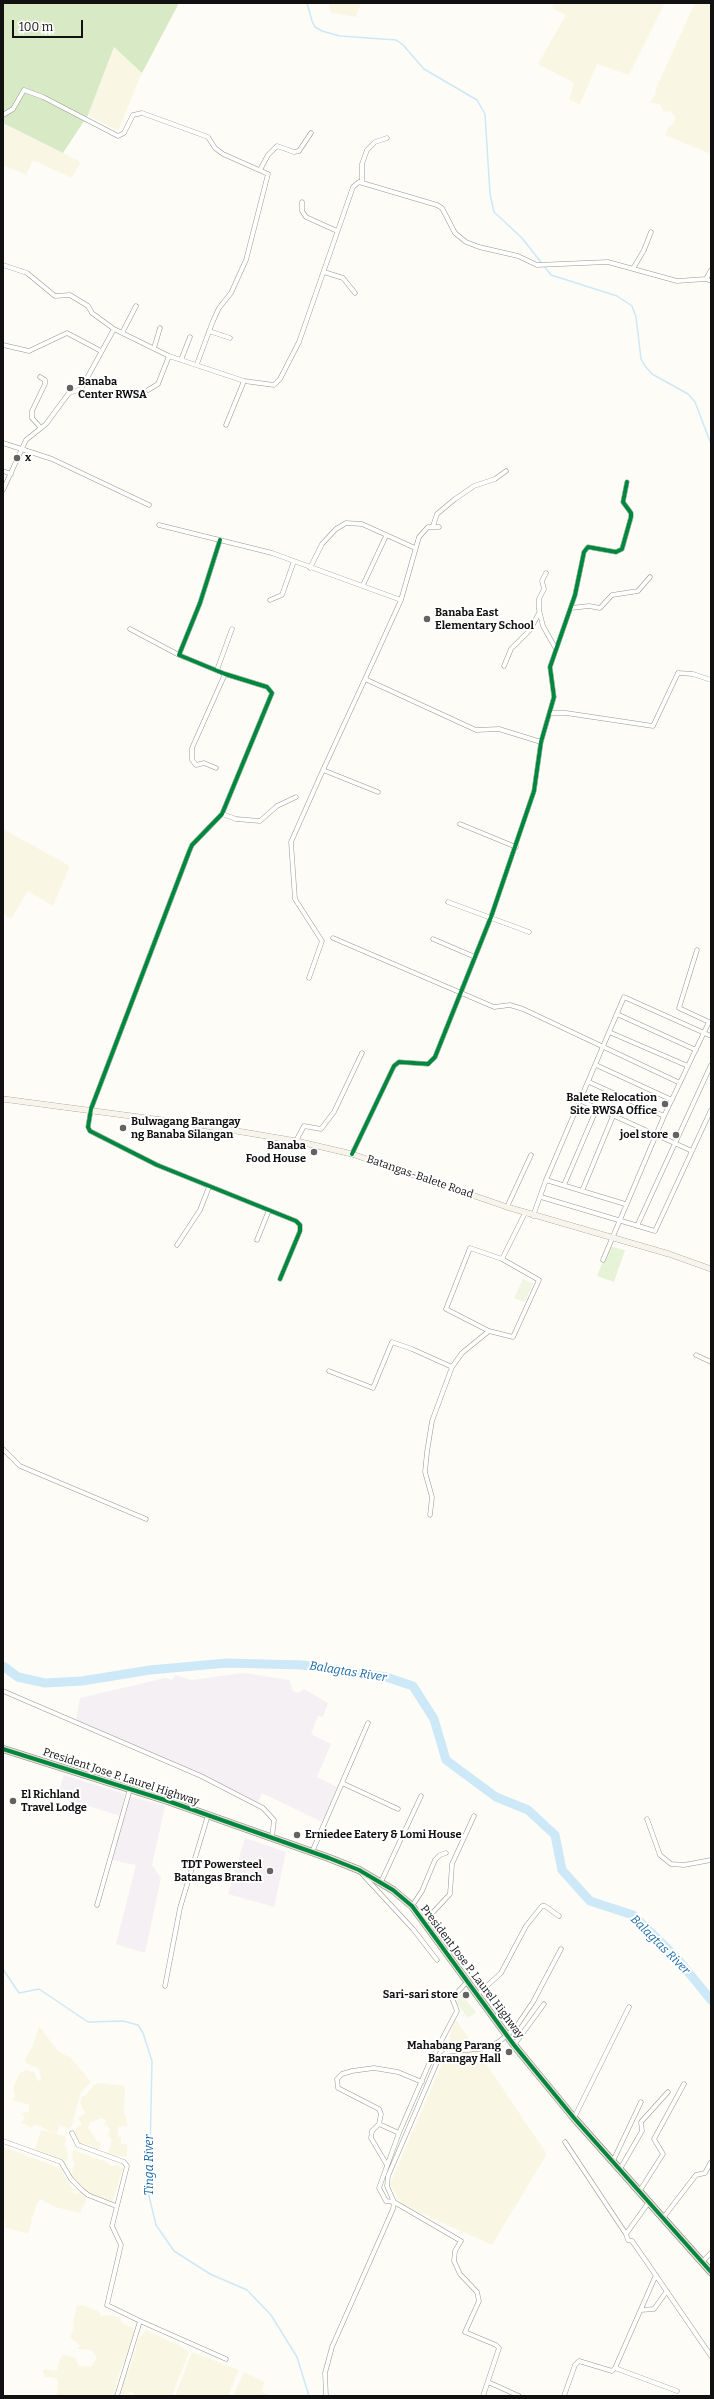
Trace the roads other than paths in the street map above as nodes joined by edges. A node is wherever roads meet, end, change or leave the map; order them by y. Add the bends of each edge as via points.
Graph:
1 (3, 115) edge
2 (311, 133) dead end
3 (387, 138) dead end
4 (260, 170) junction
5 (362, 182) junction
6 (302, 202) dead end
7 (337, 231) junction
8 (651, 232) dead end
9 (3, 265) edge
10 (634, 267) junction
11 (711, 270) edge
12 (324, 272) junction
13 (706, 279) junction
14 (711, 281) edge
15 (355, 293) dead end
16 (136, 306) dead end
17 (160, 328) dead end
18 (114, 329) junction
19 (209, 331) junction
20 (122, 333) junction
21 (190, 337) dead end
22 (230, 338) dead end
23 (3, 345) edge
24 (154, 348) junction
25 (101, 351) junction
26 (169, 356) junction
27 (181, 360) junction
28 (197, 364) junction
29 (40, 376) dead end
30 (244, 381) junction
31 (148, 390) dead end
32 (226, 425) dead end
33 (40, 427) junction
34 (3, 443) edge
35 (22, 449) junction
36 (3, 471) edge
37 (506, 471) dead end
38 (11, 474) junction
39 (627, 482) dead end
40 (3, 490) edge
41 (149, 505) dead end
42 (160, 525) dead end
43 (433, 526) junction
44 (439, 527) dead end
45 (386, 536) junction
46 (220, 540) junction
47 (415, 548) junction
48 (294, 561) junction
49 (310, 568) junction
50 (546, 573) dead end
51 (650, 577) dead end
52 (363, 585) junction
53 (270, 600) dead end
54 (401, 600) junction
55 (571, 608) junction
56 (539, 613) junction
57 (232, 629) dead end
58 (130, 630) dead end
59 (556, 649) junction
60 (179, 655) junction
61 (504, 666) dead end
62 (217, 670) junction
63 (225, 674) junction
64 (365, 679) junction
65 (711, 680) edge
66 (551, 713) junction
67 (542, 742) junction
68 (216, 768) dead end
69 (323, 770) junction
70 (378, 792) dead end
71 (296, 797) dead end
72 (222, 814) junction
73 (460, 824) dead end
74 (516, 847) junction
75 (448, 902) dead end
76 (491, 917) junction
77 (529, 932) dead end
78 (333, 938) dead end
79 (433, 939) dead end
80 (697, 950) dead end
81 (475, 957) junction
82 (309, 978) dead end
83 (461, 992) junction
84 (617, 1014) junction
85 (609, 1032) junction
86 (704, 1033) junction
87 (711, 1036) edge
88 (603, 1048) junction
89 (696, 1050) junction
90 (362, 1053) dead end
91 (596, 1065) junction
92 (711, 1065) edge
93 (688, 1066) junction
94 (589, 1082) junction
95 (680, 1083) junction
96 (3, 1098) edge
97 (672, 1100) junction
98 (581, 1101) junction
99 (597, 1108) junction
100 (91, 1109) junction
101 (711, 1110) edge
102 (613, 1116) junction
103 (664, 1116) junction
104 (657, 1135) junction
105 (296, 1141) junction
106 (675, 1144) junction
107 (692, 1151) junction
108 (352, 1154) junction
109 (531, 1155) dead end
110 (546, 1180) junction
111 (564, 1185) junction
112 (209, 1187) junction
113 (582, 1190) junction
114 (540, 1197) junction
115 (625, 1204) junction
116 (507, 1207) junction
117 (269, 1210) junction
118 (525, 1213) junction
119 (533, 1216) junction
120 (618, 1220) junction
121 (637, 1226) junction
122 (610, 1239) junction
123 (256, 1240) dead end
124 (177, 1245) dead end
125 (502, 1259) junction
126 (603, 1260) dead end
127 (711, 1269) edge
128 (280, 1279) dead end
129 (488, 1331) junction
130 (696, 1355) dead end
131 (711, 1362) edge
132 (452, 1368) junction
133 (329, 1370) dead end
134 (3, 1449) edge
135 (430, 1515) dead end
136 (146, 1518) dead end
137 (3, 1691) edge
138 (368, 1723) dead end
139 (3, 1749) edge
140 (342, 1783) junction
141 (130, 1789) junction
142 (421, 1796) dead end
143 (398, 1809) dead end
144 (208, 1815) junction
145 (474, 1816) dead end
146 (647, 1819) dead end
147 (272, 1838) junction
148 (312, 1852) junction
149 (446, 1854) dead end
150 (711, 1860) edge
151 (359, 1870) junction
152 (381, 1882) junction
153 (97, 1905) dead end
154 (412, 1906) junction
155 (559, 1916) dead end
156 (424, 1922) junction
157 (561, 1949) dead end
158 (437, 1960) dead end
159 (467, 1982) junction
160 (165, 1986) dead end
161 (477, 1995) junction
162 (544, 2004) dead end
163 (629, 2007) dead end
164 (507, 2035) junction
165 (514, 2045) junction
166 (422, 2082) junction
167 (684, 2084) dead end
168 (668, 2092) dead end
169 (641, 2102) dead end
170 (574, 2118) junction
171 (379, 2124) junction
172 (72, 2133) dead end
173 (399, 2133) junction
174 (3, 2142) edge
175 (565, 2142) dead end
176 (613, 2161) junction
177 (711, 2162) edge
178 (387, 2165) junction
179 (620, 2169) junction
180 (639, 2192) junction
181 (394, 2202) junction
182 (649, 2202) junction
183 (116, 2206) junction
184 (663, 2218) junction
185 (626, 2234) junction
186 (711, 2253) edge
187 (702, 2262) junction
188 (711, 2272) edge
189 (656, 2275) junction
190 (667, 2291) junction
191 (641, 2310) junction
192 (140, 2321) junction
193 (711, 2356) edge
194 (226, 2359) dead end
195 (615, 2368) junction
196 (488, 2382) junction
197 (677, 2391) dead end
198 (117, 2396) edge
199 (326, 2396) edge
200 (483, 2396) edge
201 (519, 2396) edge
202 (564, 2396) edge

1 - 4 street via 13,108 24,90 43,97 118,136 124,133 133,115 142,113 208,137 215,148 223,154
2 - 4 street via 299,151 294,152 277,146
3 - 5 street via 375,142 367,150 362,164
4 - 19 street via 268,174 268,178 246,260
5 - 7 street via 357,182 353,187
5 - 10 street via 437,205 442,208 455,233 479,247 518,256 542,266 594,261
6 - 7 street via 302,212 306,217
7 - 12 street
8 - 10 street
9 - 18 street via 27,273 55,296 70,295 88,306 92,313
10 - 13 street via 677,281
11 - 13 street
12 - 15 street via 343,278
12 - 30 street via 299,342 280,380 270,385
13 - 14 street
16 - 20 street
17 - 24 street
18 - 20 street
18 - 25 street
19 - 22 street
19 - 28 street
20 - 24 street
21 - 27 street
23 - 25 street via 29,351 67,333
24 - 26 street
25 - 33 street via 81,389 69,393
26 - 27 street
26 - 31 street via 158,384
27 - 28 street
28 - 30 street
29 - 33 street via 45,380 45,384 32,411 32,418
30 - 32 street
33 - 35 street via 26,440
34 - 35 street
35 - 38 street
35 - 41 street via 89,475
36 - 38 street
37 - 43 street via 496,479 474,486 455,499 437,514
38 - 40 street
39 - 55 street via 623,502 631,517 622,549 616,552 586,548
42 - 46 street
43 - 44 street
43 - 47 street via 422,532
45 - 47 street
45 - 49 street via 357,522 346,522 322,544
45 - 52 street
46 - 48 street via 264,550
46 - 60 street via 200,604
47 - 54 street
48 - 49 street
48 - 53 street via 282,595
49 - 52 street
50 - 56 street via 542,581 544,589 539,599
51 - 55 street via 638,591 612,595 600,608
52 - 54 street
54 - 64 street
55 - 59 street
56 - 59 street
56 - 61 street via 530,630 511,649
57 - 62 street
58 - 60 street
59 - 66 street via 550,672 554,697
60 - 62 street
62 - 63 street
63 - 68 street via 192,748 192,760 196,765 204,763
63 - 72 street via 267,686 272,693
64 - 67 street via 474,729 500,729
64 - 69 street
65 - 66 street via 693,674 678,673 653,726
66 - 67 street
67 - 74 street via 534,791
69 - 70 street
69 - 82 street via 291,842 293,894 322,941
71 - 72 street via 277,806 260,821 236,819
72 - 100 street via 192,845
73 - 74 street
74 - 76 street
75 - 76 street
76 - 77 street
76 - 81 street
78 - 83 street
79 - 81 street
80 - 86 street via 679,1008 709,1022
81 - 83 street
83 - 88 street via 494,1007 510,1005 523,1009
83 - 108 street via 432,1063 399,1062 394,1066
84 - 85 street
84 - 86 street via 624,997
84 - 89 street
85 - 88 street
85 - 93 street
86 - 87 street
86 - 89 street
88 - 91 street
88 - 95 street
89 - 93 street
90 - 105 street via 334,1112 321,1129 304,1126
91 - 94 street
91 - 97 street
92 - 106 street
93 - 95 street
94 - 98 street
94 - 103 street
95 - 97 street
96 - 100 main road, Batangas-Balete Road
97 - 103 street
98 - 99 street
98 - 110 street
99 - 102 street
99 - 111 street
100 - 105 main road, Batangas-Balete Road
100 - 112 street via 88,1127 90,1131 157,1165
101 - 107 street
102 - 104 street
102 - 113 street
103 - 104 street
104 - 106 street
104 - 115 street
105 - 108 main road, Batangas-Balete Road
106 - 107 street
106 - 121 street
107 - 121 street via 656,1231
108 - 116 main road, Batangas-Balete Road
109 - 116 street
110 - 111 street
110 - 114 street
111 - 113 street
112 - 117 street
112 - 124 street via 200,1210
113 - 115 street
114 - 119 street
114 - 120 street
115 - 120 street
116 - 118 main road, Batangas-Balete Road
117 - 123 street
117 - 128 street via 300,1225 300,1231
118 - 119 main road, Batangas-Balete Road
118 - 125 street
119 - 122 main road, Batangas-Balete Road
120 - 121 street
120 - 122 street
122 - 126 street
122 - 127 main road, Batangas-Balete Road via 669,1254
125 - 129 street via 539,1280 513,1337
125 - 129 street via 470,1248 446,1309
129 - 132 street via 462,1353
130 - 131 street
132 - 133 street via 412,1348 392,1342 373,1388
132 - 135 street via 432,1421 426,1452 425,1472 432,1497
134 - 136 street via 20,1466
137 - 147 street via 201,1776 263,1808 274,1820
138 - 140 street
139 - 141 highway, President Jose P. Laurel Highway
140 - 143 street
140 - 148 street
141 - 144 highway, President Jose P. Laurel Highway
141 - 153 street
142 - 152 street
144 - 147 highway, President Jose P. Laurel Highway
144 - 160 street via 180,1908
145 - 156 street via 452,1864 450,1894
146 - 150 street via 660,1856 671,1864 684,1865
147 - 148 highway, President Jose P. Laurel Highway
148 - 151 highway, President Jose P. Laurel Highway
149 - 154 street via 435,1860 422,1891
151 - 152 highway, President Jose P. Laurel Highway
151 - 158 street via 413,1929
152 - 154 highway, President Jose P. Laurel Highway
154 - 156 highway, President Jose P. Laurel Highway
155 - 161 street via 542,1906 526,1926 502,1973
156 - 159 highway, President Jose P. Laurel Highway
157 - 164 street via 533,2002 516,2027
159 - 161 highway, President Jose P. Laurel Highway
159 - 166 street via 452,1998 457,2011
161 - 164 highway, President Jose P. Laurel Highway
162 - 165 street
163 - 170 street
164 - 165 highway, President Jose P. Laurel Highway
164 - 181 street via 488,2048 447,2052 438,2060 388,2176 387,2186
165 - 170 highway, President Jose P. Laurel Highway
166 - 171 street via 398,2072 374,2068 352,2071 339,2077 336,2083 338,2088 381,2111
166 - 173 street
167 - 180 street via 654,2139 663,2154
168 - 179 street via 641,2122 642,2131
169 - 176 street
170 - 176 highway, President Jose P. Laurel Highway
171 - 173 street
171 - 178 street via 372,2131 371,2138
172 - 183 street via 78,2145 126,2164
173 - 178 street
174 - 183 street via 61,2162 71,2179 88,2195
175 - 185 street
176 - 179 highway, President Jose P. Laurel Highway
177 - 184 street via 705,2173 696,2175
178 - 181 street via 379,2188 383,2198
179 - 180 highway, President Jose P. Laurel Highway
180 - 182 highway, President Jose P. Laurel Highway
181 - 196 street via 461,2241 455,2251 454,2261 460,2274 477,2292 479,2302 465,2332 499,2348
181 - 199 street via 332,2347 326,2366
182 - 184 highway, President Jose P. Laurel Highway
182 - 185 street
183 - 192 street via 112,2227 121,2245 107,2305
184 - 187 highway, President Jose P. Laurel Highway
185 - 189 street
186 - 187 street
187 - 188 highway, President Jose P. Laurel Highway
189 - 190 street
189 - 191 street
190 - 191 street via 654,2309
190 - 193 street
191 - 195 street
192 - 194 street
192 - 198 street
195 - 197 street
195 - 202 street via 612,2371 579,2361 575,2365
196 - 200 street
196 - 201 street

